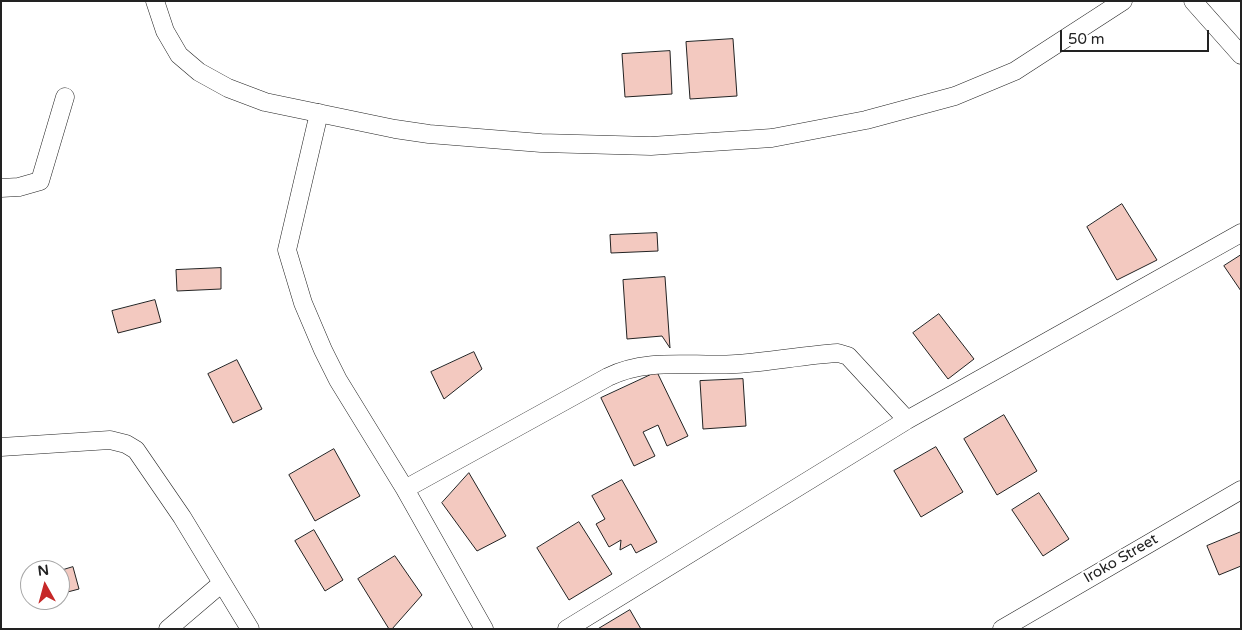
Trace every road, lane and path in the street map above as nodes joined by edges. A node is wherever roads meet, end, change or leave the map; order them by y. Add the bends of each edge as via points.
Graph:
1 (155, 1) edge
2 (1123, 1) edge
3 (1193, 1) edge
4 (1241, 55) edge
5 (65, 97) dead end
6 (319, 112) junction
7 (1, 188) edge
8 (1241, 233) edge
9 (907, 420) junction
10 (1, 447) edge
11 (405, 489) junction
12 (1241, 490) edge
13 (222, 583) junction
14 (168, 629) edge
15 (250, 629) edge
16 (484, 629) edge
17 (567, 629) edge
18 (1002, 629) edge

1 - 6 street via 165,31 179,55 199,72 228,88 265,102
2 - 6 street via 1015,72 985,85 914,108 772,138 650,146 540,143 428,134
3 - 4 street
5 - 7 street via 40,182
6 - 11 street via 287,250 322,350
8 - 9 street
9 - 11 street via 848,356 838,353 739,364 637,366 608,377
9 - 17 street
10 - 13 street via 110,440 136,450
11 - 16 street
12 - 18 street, Iroko Street
13 - 14 street
13 - 15 street

